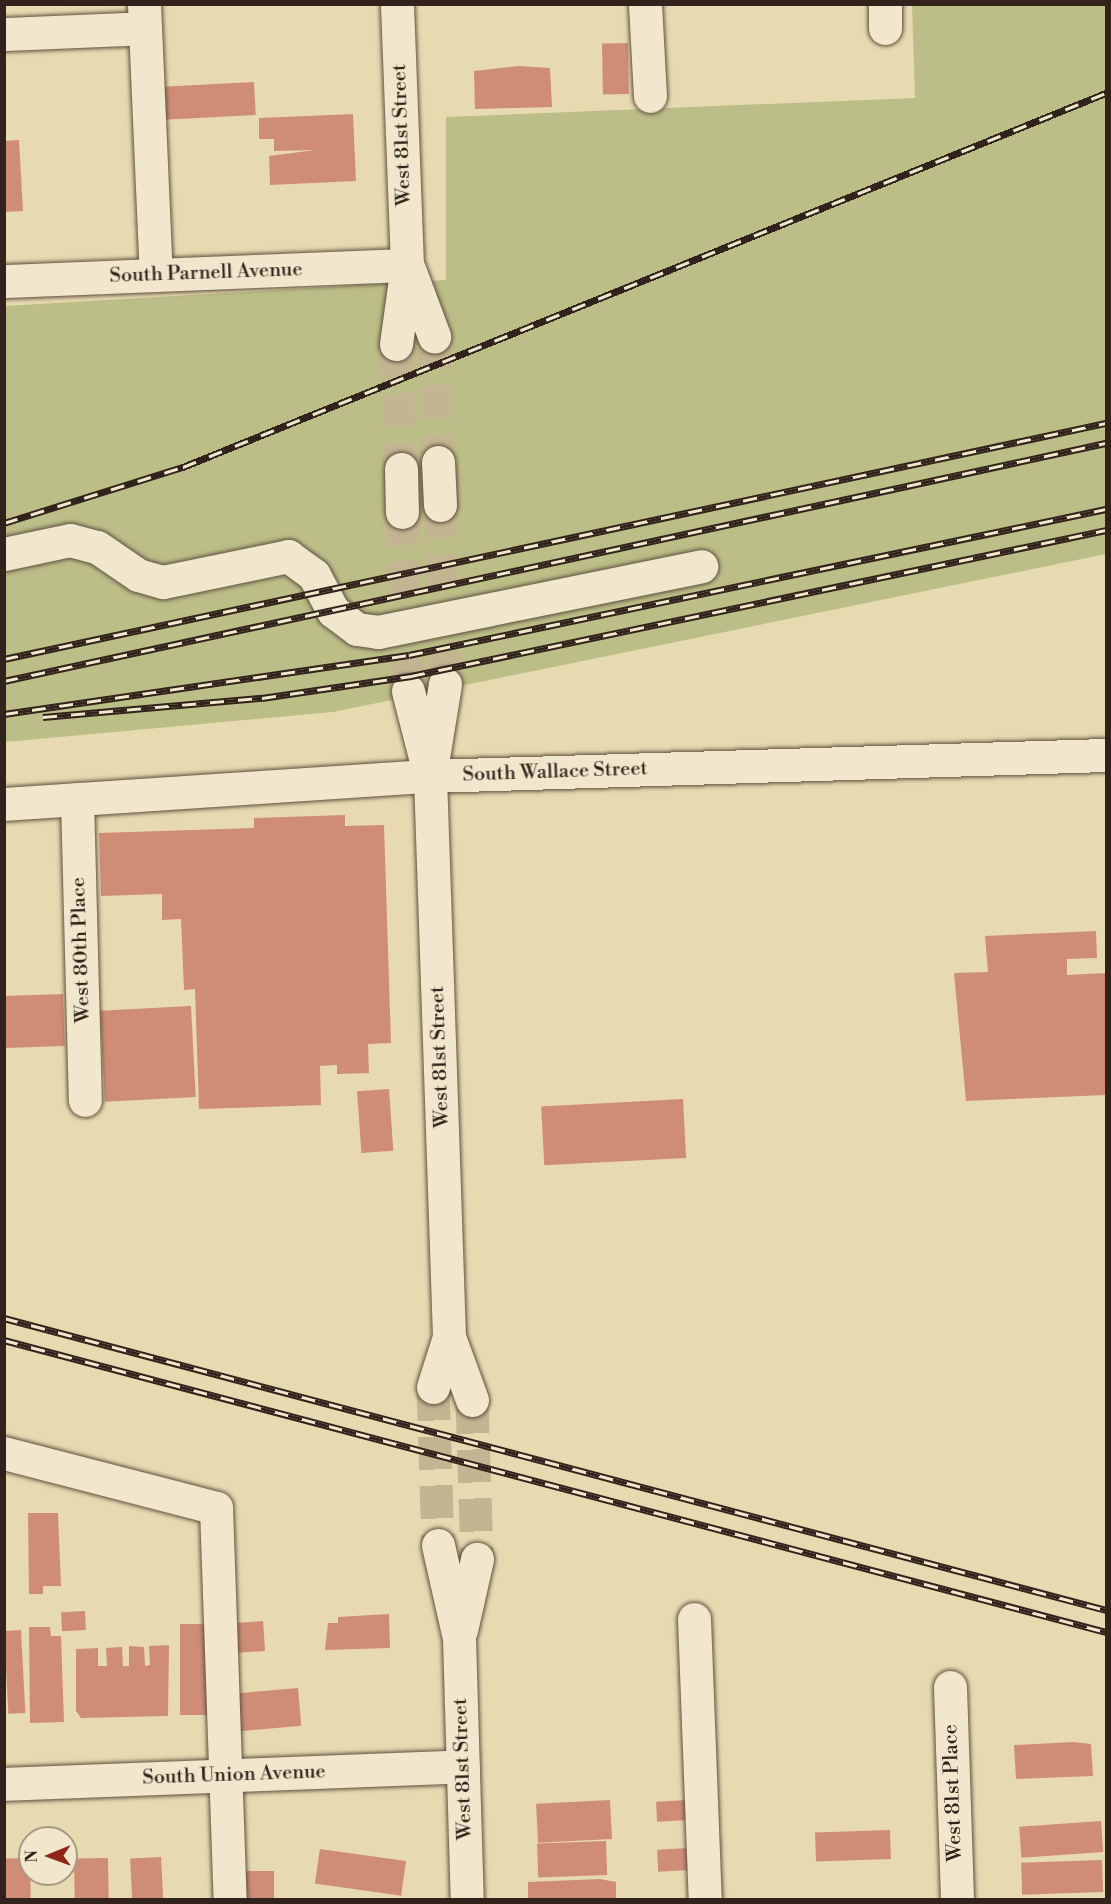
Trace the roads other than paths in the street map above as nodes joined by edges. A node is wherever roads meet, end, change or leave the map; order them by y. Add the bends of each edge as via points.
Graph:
1 (397, 4) edge
2 (645, 4) edge
3 (145, 16) edge
4 (4, 34) edge
5 (650, 96) dead end
6 (407, 265) junction
7 (156, 275) junction
8 (4, 281) edge
9 (434, 336) tunnel mouth
10 (396, 344) tunnel mouth
11 (438, 462) tunnel mouth
12 (400, 469) tunnel mouth
13 (440, 505) tunnel mouth
14 (402, 512) tunnel mouth
15 (4, 554) edge
16 (701, 566) dead end
17 (446, 684) tunnel mouth
18 (408, 691) tunnel mouth
19 (1107, 755) edge
20 (430, 776) junction
21 (77, 799) junction
22 (4, 804) edge
23 (85, 1100) dead end
24 (449, 1337) junction
25 (433, 1387) tunnel mouth
26 (472, 1400) tunnel mouth
27 (4, 1453) edge
28 (438, 1545) tunnel mouth
29 (477, 1559) tunnel mouth
30 (694, 1619) dead end
31 (459, 1638) junction
32 (950, 1687) dead end
33 (463, 1766) junction
34 (227, 1775) junction
35 (4, 1784) edge
36 (230, 1899) edge
37 (467, 1899) edge
38 (705, 1899) edge
39 (957, 1899) edge

1 - 6 street, West 81st Street
2 - 5 street
3 - 4 street
3 - 7 street
6 - 7 street, South Parnell Avenue
6 - 9 street, West 81st Street
6 - 10 street, West 81st Street
7 - 8 street, South Parnell Avenue
11 - 13 street
12 - 14 street
15 - 16 street via 70,540 98,547 138,574 163,582 288,556 314,575 333,611 357,629 378,632
17 - 20 street, West 81st Street
18 - 20 street, West 81st Street
19 - 20 street, South Wallace Street
20 - 21 street, South Wallace Street
20 - 24 street, West 81st Street
21 - 22 street, South Wallace Street
21 - 23 street, West 80th Place
24 - 25 street, West 81st Street
24 - 26 street, West 81st Street
27 - 34 street via 216,1508
28 - 31 street, West 81st Street
29 - 31 street, West 81st Street
30 - 38 street
31 - 33 street, West 81st Street
32 - 39 street, West 81st Place
33 - 34 street, South Union Avenue
33 - 37 street, West 81st Street
34 - 35 street, South Union Avenue
34 - 36 street

